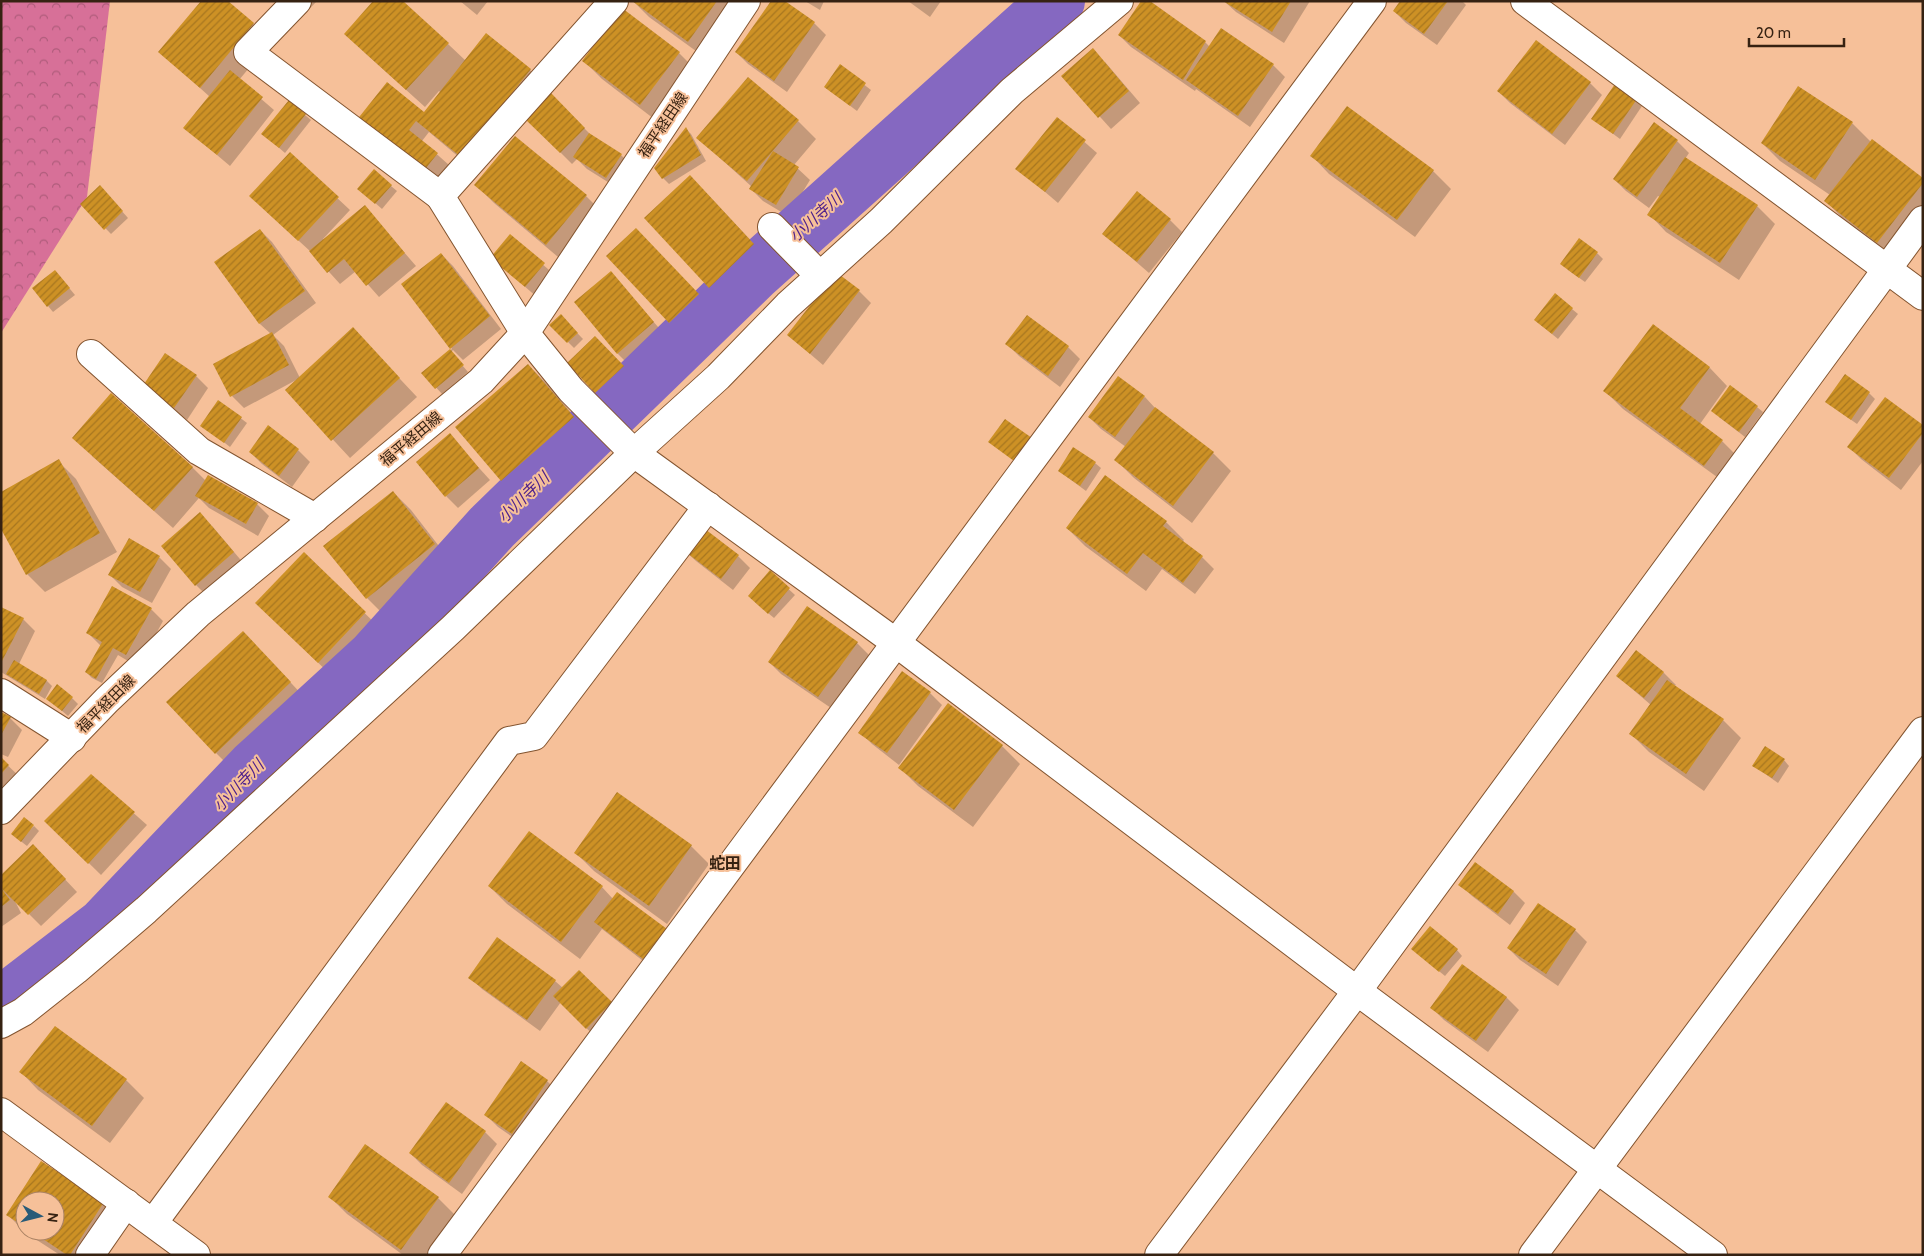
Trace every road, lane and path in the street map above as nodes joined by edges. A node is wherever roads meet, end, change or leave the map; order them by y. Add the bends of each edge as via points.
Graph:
1 (297, 1) edge
2 (614, 1) edge
3 (746, 1) edge
4 (1119, 1) edge
5 (1372, 1) edge
6 (1525, 1) edge
7 (440, 196) junction
8 (1923, 220) edge
9 (772, 227) dead end
10 (1887, 269) junction
11 (820, 276) junction
12 (1923, 296) edge
13 (525, 333) junction
14 (91, 354) dead end
15 (634, 453) junction
16 (708, 506) junction
17 (315, 518) junction
18 (895, 642) junction
19 (1, 693) edge
20 (1923, 731) edge
21 (72, 738) junction
22 (1, 810) edge
23 (1357, 991) junction
24 (1, 1024) edge
25 (1, 1112) edge
26 (1596, 1168) junction
27 (126, 1203) junction
28 (153, 1223) junction
29 (90, 1255) edge
30 (196, 1255) edge
31 (442, 1255) edge
32 (1159, 1255) edge
33 (1533, 1255) edge
34 (1714, 1255) edge

1 - 7 street via 248,52
2 - 7 street
3 - 13 street, 福平経田線
4 - 11 street via 1012,91 881,221
5 - 18 street
6 - 10 street
7 - 13 street
8 - 10 street
9 - 11 street
10 - 12 street
10 - 23 street
11 - 15 street via 718,377
13 - 15 street via 571,390
13 - 17 street, 福平経田線 via 481,381
14 - 17 street via 200,451
15 - 16 street
15 - 24 street via 453,628 146,910 76,970 22,1012
16 - 18 street
16 - 28 street via 534,736 509,741
17 - 21 street, 福平経田線 via 198,614 107,700
18 - 23 street
18 - 31 street
19 - 21 street
20 - 26 street
21 - 22 street, 福平経田線
23 - 26 street
23 - 32 street
25 - 27 street
26 - 33 street
26 - 34 street
27 - 28 street
27 - 29 street
28 - 30 street

